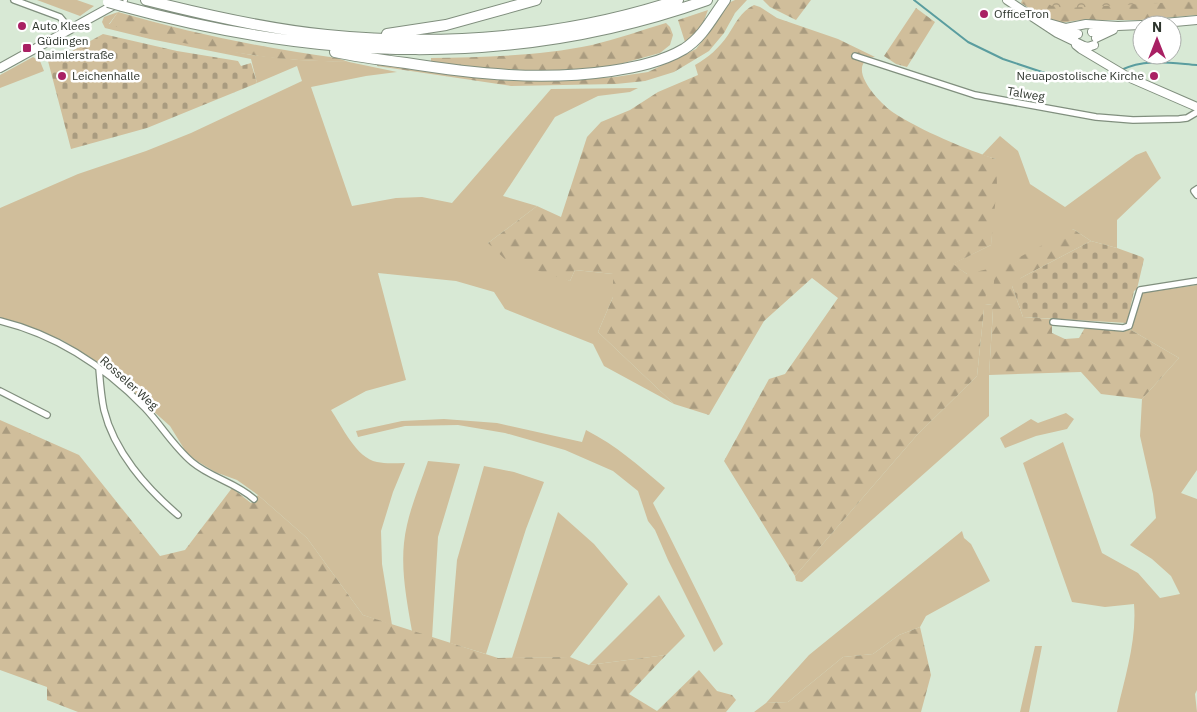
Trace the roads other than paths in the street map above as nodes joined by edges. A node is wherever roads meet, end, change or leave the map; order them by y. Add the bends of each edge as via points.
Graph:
1 (14, 0) edge
2 (146, 0) edge
3 (536, 0) edge
4 (678, 0) edge
5 (707, 0) edge
6 (712, 0) edge
7 (725, 0) edge
8 (1007, 0) edge
9 (105, 1) edge
10 (123, 3) edge
11 (648, 14) junction
12 (1034, 18) junction
13 (1197, 20) edge
14 (1182, 21) edge
15 (1045, 22) junction
16 (709, 24) junction
17 (1132, 25) edge
18 (1118, 26) junction
19 (1132, 27) edge
20 (70, 29) junction
21 (351, 37) junction
22 (1076, 37) junction
23 (1094, 38) junction
24 (295, 42) junction
25 (855, 56) dead end
26 (1107, 66) junction
27 (0, 68) edge
28 (1197, 107) edge
29 (1197, 112) edge
30 (1197, 189) edge
31 (1197, 195) edge
32 (1197, 281) edge
33 (0, 321) edge
34 (1052, 322) dead end
35 (99, 368) junction
36 (0, 391) edge
37 (47, 415) dead end
38 (254, 499) dead end
39 (178, 515) dead end

1 - 20 street via 60,16
2 - 21 highway via 267,26
3 - 21 highway via 446,25
4 - 11 highway
5 - 11 highway
6 - 16 highway
7 - 16 highway
8 - 12 main road
9 - 10 highway, bridge
10 - 20 main road
10 - 24 highway via 213,28
11 - 21 highway via 500,35 406,40
11 - 24 highway via 537,41 458,49 379,49
12 - 15 main road
12 - 22 main road via 1057,33
13 - 14 main road
15 - 18 main road via 1066,28 1086,24
15 - 22 main road
16 - 24 highway via 684,49 646,64 543,77 454,71 336,53
17 - 18 main road
18 - 23 main road
19 - 23 main road
20 - 27 main road
22 - 23 main road via 1085,29
22 - 23 main road via 1088,47
22 - 26 main road via 1081,49
23 - 26 main road
25 - 29 street, Talweg via 975,94 1096,117 1179,119
26 - 28 main road
30 - 31 street via 1194,190
32 - 34 street via 1140,290 1129,326 1123,328
33 - 35 street, Rosseler Weg via 60,342
35 - 38 street, Rosseler Weg via 146,409 194,463
35 - 39 street via 104,409 119,447 150,488
36 - 37 street

